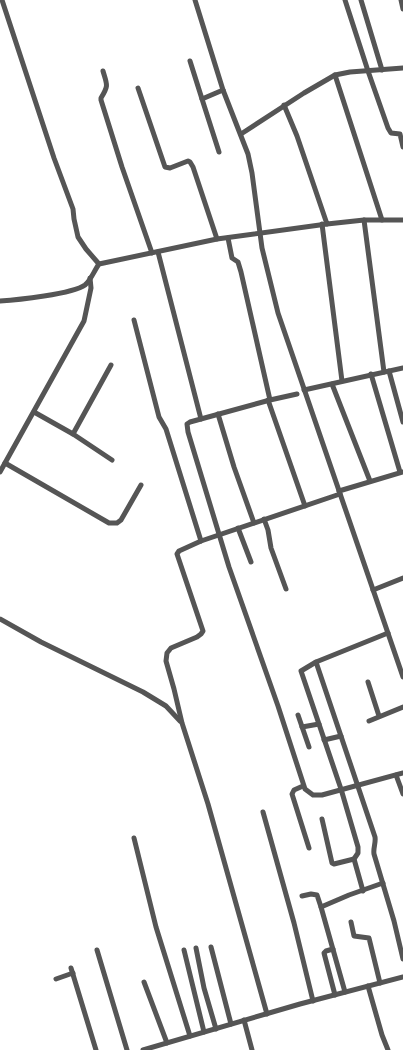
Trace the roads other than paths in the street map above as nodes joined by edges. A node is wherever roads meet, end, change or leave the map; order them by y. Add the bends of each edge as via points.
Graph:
1 (2, 0) edge
2 (195, 0) edge
3 (345, 0) edge
4 (361, 0) edge
5 (400, 0) edge
6 (403, 9) edge
7 (190, 61) dead end
8 (403, 68) edge
9 (103, 70) dead end
10 (382, 70) junction
11 (368, 71) junction
12 (335, 75) junction
13 (138, 88) dead end
14 (223, 90) junction
15 (202, 99) junction
16 (284, 105) junction
17 (241, 134) junction
18 (403, 147) edge
19 (219, 152) dead end
20 (364, 220) junction
21 (382, 220) junction
22 (403, 220) edge
23 (325, 224) junction
24 (259, 234) junction
25 (228, 238) junction
26 (217, 239) junction
27 (158, 252) junction
28 (152, 253) junction
29 (99, 264) junction
30 (90, 278) junction
31 (0, 301) edge
32 (134, 320) dead end
33 (111, 365) dead end
34 (403, 368) edge
35 (386, 371) junction
36 (371, 374) junction
37 (342, 381) junction
38 (332, 384) junction
39 (304, 391) junction
40 (269, 400) junction
41 (34, 412) junction
42 (218, 414) junction
43 (200, 419) junction
44 (403, 422) edge
45 (73, 434) junction
46 (112, 460) dead end
47 (5, 463) junction
48 (0, 472) edge
49 (402, 472) edge
50 (370, 481) junction
51 (141, 486) dead end
52 (340, 492) junction
53 (305, 506) junction
54 (264, 519) junction
55 (254, 523) junction
56 (238, 528) junction
57 (220, 535) junction
58 (201, 541) junction
59 (251, 562) dead end
60 (403, 578) edge
61 (286, 590) dead end
62 (373, 590) junction
63 (0, 619) edge
64 (388, 633) junction
65 (316, 662) junction
66 (403, 677) edge
67 (368, 682) dead end
68 (403, 707) edge
69 (298, 715) dead end
70 (379, 716) junction
71 (369, 721) dead end
72 (182, 724) junction
73 (319, 724) junction
74 (302, 727) junction
75 (342, 736) junction
76 (324, 740) junction
77 (309, 747) dead end
78 (403, 773) edge
79 (396, 774) junction
80 (358, 785) junction
81 (303, 786) junction
82 (341, 789) junction
83 (403, 794) edge
84 (263, 812) dead end
85 (322, 819) dead end
86 (134, 838) dead end
87 (309, 848) dead end
88 (354, 859) junction
89 (383, 883) junction
90 (364, 890) junction
91 (302, 896) dead end
92 (321, 907) junction
93 (351, 922) dead end
94 (211, 947) dead end
95 (196, 948) dead end
96 (333, 949) junction
97 (97, 950) dead end
98 (184, 950) dead end
99 (403, 959) edge
100 (403, 977) edge
101 (56, 979) dead end
102 (144, 982) dead end
103 (380, 983) junction
104 (368, 986) junction
105 (345, 992) junction
106 (335, 995) junction
107 (313, 1001) junction
108 (267, 1014) junction
109 (244, 1020) junction
110 (231, 1024) junction
111 (216, 1029) junction
112 (204, 1032) junction
113 (190, 1036) junction
114 (167, 1043) junction
115 (96, 1050) edge
116 (127, 1050) edge
117 (143, 1050) edge
118 (252, 1050) edge
119 (388, 1050) edge

1 - 29 street via 73,210 78,237
2 - 14 street
3 - 11 street
4 - 10 street
5 - 6 street
7 - 15 street
8 - 10 street
9 - 28 street via 107,87 101,100
10 - 11 street
11 - 12 street
11 - 18 street via 389,131 400,134
12 - 16 street
12 - 21 street
13 - 26 street via 165,167 190,162
14 - 15 street
14 - 17 street
15 - 19 street
16 - 17 street
16 - 23 street via 297,136
17 - 24 street via 251,163
20 - 21 street
20 - 23 street
20 - 35 street
21 - 22 street
23 - 24 street
23 - 37 street
24 - 25 street
24 - 39 street via 278,313
25 - 26 street
25 - 40 street via 232,258 238,262 241,272
26 - 27 street
27 - 28 street
27 - 43 street
28 - 29 street
29 - 30 street
30 - 31 street via 85,284 72,290 22,300
30 - 41 street via 91,288 84,320
32 - 58 street via 159,417 166,429
33 - 45 street
34 - 35 street
35 - 36 street
35 - 44 street
36 - 37 street
36 - 49 street
37 - 38 street
38 - 39 street
38 - 50 street
39 - 40 street
39 - 52 street
40 - 42 street
40 - 53 street
41 - 45 street
41 - 47 street
42 - 43 street
42 - 55 street
43 - 57 street via 190,422 187,427
45 - 46 street
47 - 48 street
47 - 51 street via 109,523 121,520
49 - 50 street
50 - 52 street
52 - 53 street
52 - 62 street
53 - 54 street
54 - 55 street
54 - 61 street
55 - 56 street
56 - 57 street
56 - 59 street
57 - 58 street
57 - 81 street via 237,593 278,706
58 - 72 street via 177,554 202,632 171,648 166,657
60 - 62 street
62 - 64 street
63 - 72 street via 143,692 166,706
64 - 65 street
64 - 66 street
65 - 73 street via 303,669 301,674
65 - 75 street
67 - 70 street
68 - 70 street
69 - 74 street
70 - 71 street
72 - 108 street via 208,804
73 - 74 street
73 - 76 street
74 - 77 street
75 - 76 street
75 - 80 street
76 - 82 street
78 - 79 street
79 - 80 street
79 - 83 street
80 - 82 street
80 - 89 street via 375,837 374,851
81 - 82 street via 317,796
81 - 87 street via 294,790 292,794
82 - 88 street via 358,847
84 - 107 street
85 - 88 street via 332,863
86 - 113 street via 156,927
88 - 90 street
89 - 90 street
89 - 99 street
90 - 92 street
91 - 92 street via 317,895
92 - 96 street
93 - 103 street via 354,936 369,938
94 - 110 street
95 - 111 street
96 - 105 street
96 - 106 street via 324,953
97 - 116 street
98 - 112 street
100 - 103 street
101 - 115 street via 72,971
102 - 114 street
103 - 104 street
104 - 105 street
104 - 119 street
105 - 106 street
106 - 107 street
107 - 108 street
108 - 109 street
109 - 110 street
109 - 118 street
110 - 111 street
111 - 112 street
112 - 113 street
113 - 114 street
114 - 117 street

